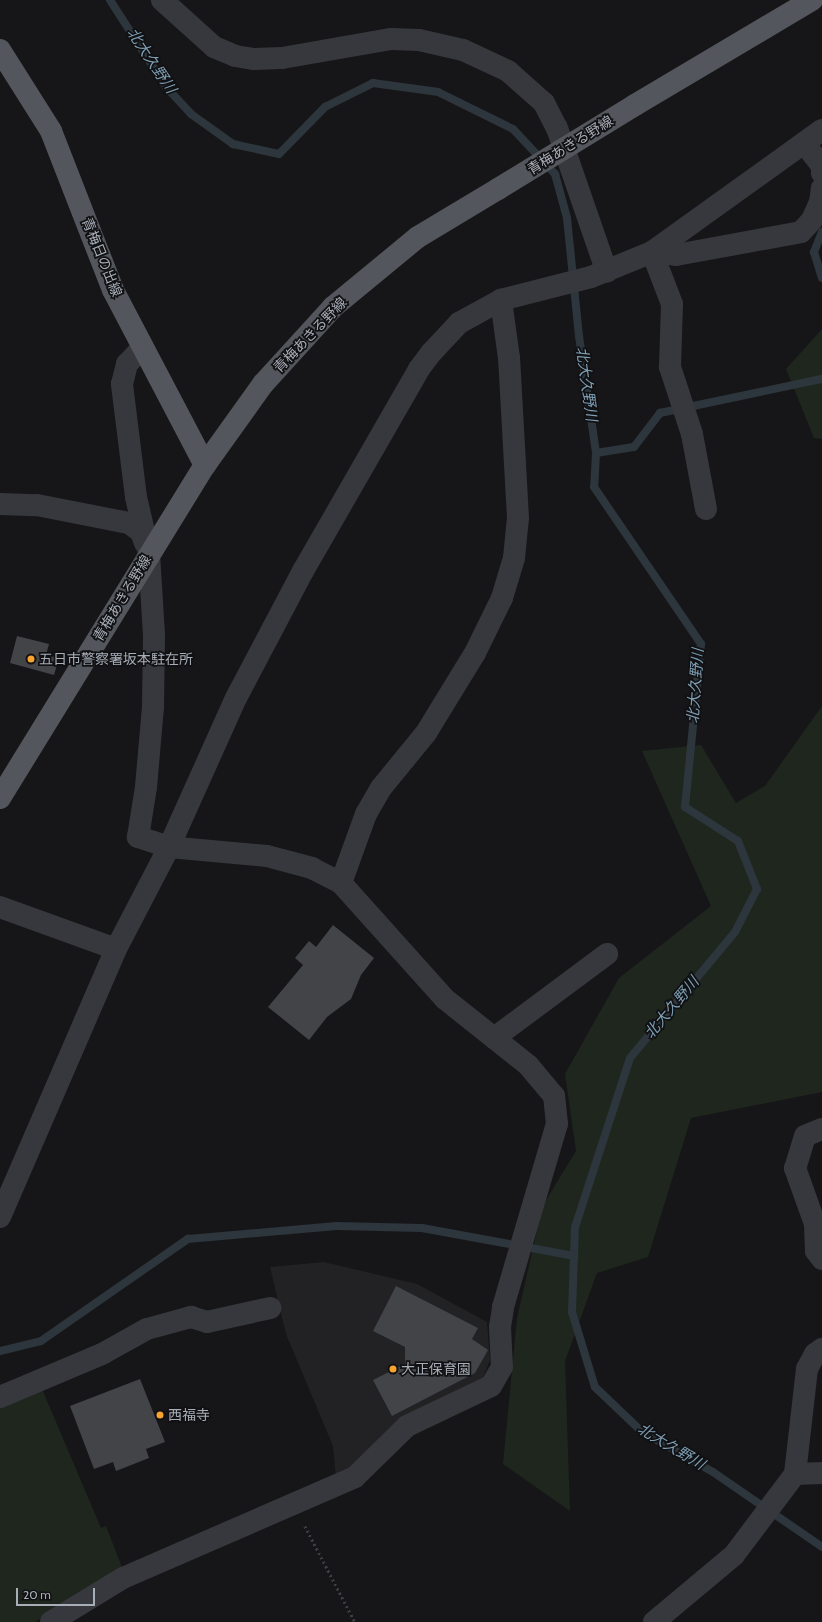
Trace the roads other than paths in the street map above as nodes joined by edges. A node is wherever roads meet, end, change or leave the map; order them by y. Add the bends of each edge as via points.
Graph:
1 (162, 0) edge
2 (812, 0) edge
3 (0, 50) edge
4 (822, 130) edge
5 (804, 143) junction
6 (822, 172) edge
7 (822, 188) edge
8 (652, 252) junction
9 (599, 274) junction
10 (501, 300) junction
11 (144, 347) junction
12 (205, 465) junction
13 (0, 504) edge
14 (706, 509) dead end
15 (150, 553) junction
16 (0, 798) edge
17 (169, 847) junction
18 (341, 883) junction
19 (0, 907) edge
20 (116, 949) junction
21 (607, 954) dead end
22 (494, 1038) junction
23 (822, 1129) edge
24 (0, 1217) edge
25 (822, 1259) edge
26 (270, 1308) dead end
27 (822, 1349) edge
28 (0, 1397) edge
29 (822, 1473) edge
30 (795, 1474) junction
31 (51, 1622) edge
32 (654, 1622) edge

1 - 9 street via 214,47 235,56 252,59 282,58 391,39 419,40 463,50 508,71 544,103 557,128
2 - 12 main road, 青梅あきる野線, bridge via 418,237 333,307 264,384
3 - 11 main road, 青梅日の出線 via 59,147 103,266
4 - 5 street
5 - 6 street via 822,166
5 - 8 street
7 - 8 street via 820,202 812,220 801,232 676,255
8 - 9 street
8 - 14 street via 672,304 670,367 688,422
9 - 10 street
10 - 17 street via 459,323 419,369 303,572 244,683
10 - 18 street via 509,358 518,518 514,558 502,598 475,653 426,733 382,788 366,814
11 - 12 main road, 青梅日の出線
11 - 15 street via 127,364 122,384 136,497
12 - 15 main road, 青梅あきる野線
13 - 15 street via 37,505 129,522 141,532
15 - 16 main road, 青梅あきる野線
15 - 17 street via 154,635 152,706 146,787 138,837
17 - 18 street via 267,856 312,868
17 - 20 street
18 - 22 street via 445,999
19 - 20 street
20 - 24 street
21 - 22 street
22 - 31 street via 528,1065 554,1096 557,1124 503,1307 500,1327 502,1367 491,1386 407,1426 355,1477 123,1578
23 - 25 street via 805,1136 795,1168 815,1224 816,1251
26 - 28 street via 207,1322 191,1317 147,1329 102,1354
27 - 30 street via 815,1354 808,1369
29 - 30 street
30 - 32 street via 734,1555

